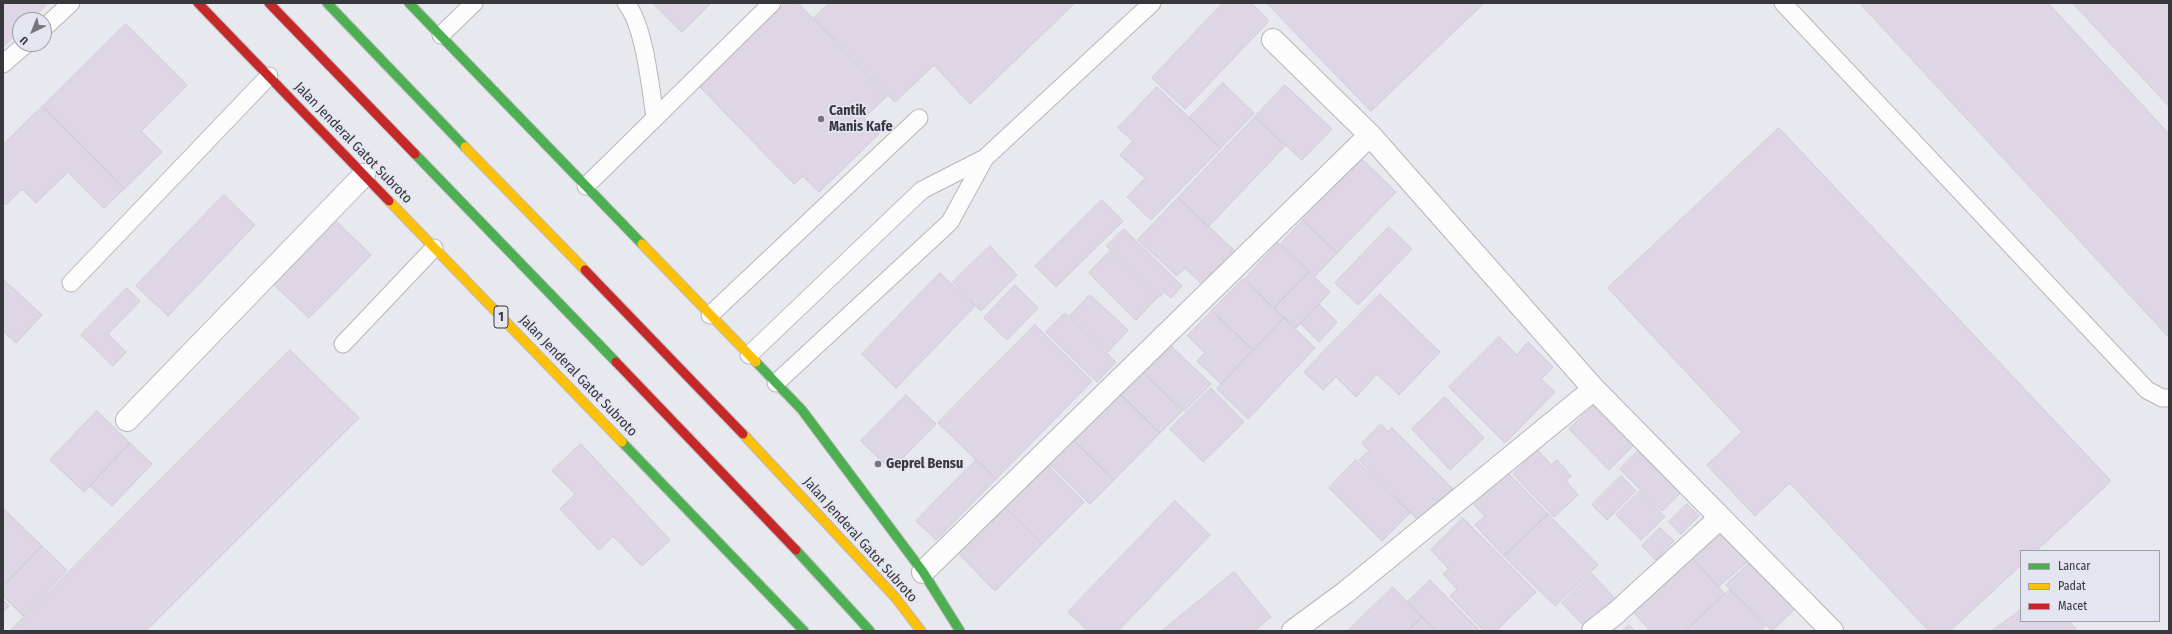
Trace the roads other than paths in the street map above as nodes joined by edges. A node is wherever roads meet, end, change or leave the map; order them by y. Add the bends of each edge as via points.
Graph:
1 (71, 3) edge
2 (198, 3) edge
3 (269, 3) edge
4 (327, 3) edge
5 (409, 3) edge
6 (474, 3) edge
7 (626, 3) edge
8 (772, 3) edge
9 (1152, 3) edge
10 (1783, 3) edge
11 (52, 21) edge
12 (441, 35) junction
13 (1273, 40) dead end
14 (17, 52) edge
15 (3, 64) edge
16 (268, 76) junction
17 (655, 117) junction
18 (919, 118) dead end
19 (1370, 136) junction
20 (986, 158) junction
21 (364, 176) junction
22 (586, 186) junction
23 (434, 248) junction
24 (71, 283) dead end
25 (710, 314) junction
26 (343, 344) dead end
27 (749, 355) junction
28 (776, 382) junction
29 (1594, 389) junction
30 (2169, 398) edge
31 (127, 420) dead end
32 (1720, 518) junction
33 (923, 572) junction
34 (804, 631) edge
35 (870, 631) edge
36 (921, 631) edge
37 (960, 631) edge
38 (1293, 631) edge
39 (1593, 631) edge
40 (1832, 631) edge

1 - 11 lane
2 - 16 highway, Jalan Jenderal Gatot Subroto / 1
3 - 35 highway via 779,531
4 - 36 highway, Jalan Jenderal Gatot Subroto via 807,501 895,597
5 - 12 highway, Jalan Jenderal Gatot Subroto
6 - 12 lane
7 - 17 lane via 641,36
8 - 17 lane
9 - 20 lane
10 - 30 lane via 2147,390 2162,398
12 - 22 highway, Jalan Jenderal Gatot Subroto
13 - 19 street
14 - 15 lane
16 - 21 highway, Jalan Jenderal Gatot Subroto / 1
16 - 24 lane
17 - 22 lane
18 - 25 lane
19 - 29 street
19 - 33 street
20 - 27 lane via 922,190
20 - 28 lane via 950,222
21 - 23 highway, Jalan Jenderal Gatot Subroto / 1
21 - 31 street
22 - 25 highway, Jalan Jenderal Gatot Subroto
23 - 26 lane
23 - 34 highway, Jalan Jenderal Gatot Subroto / 1
25 - 27 highway, Jalan Jenderal Gatot Subroto
27 - 28 highway, Jalan Jenderal Gatot Subroto
28 - 33 highway, Jalan Jenderal Gatot Subroto via 802,410
29 - 32 street
29 - 38 street via 1346,592
32 - 39 street
32 - 40 street
33 - 37 highway, Jalan Jenderal Gatot Subroto

